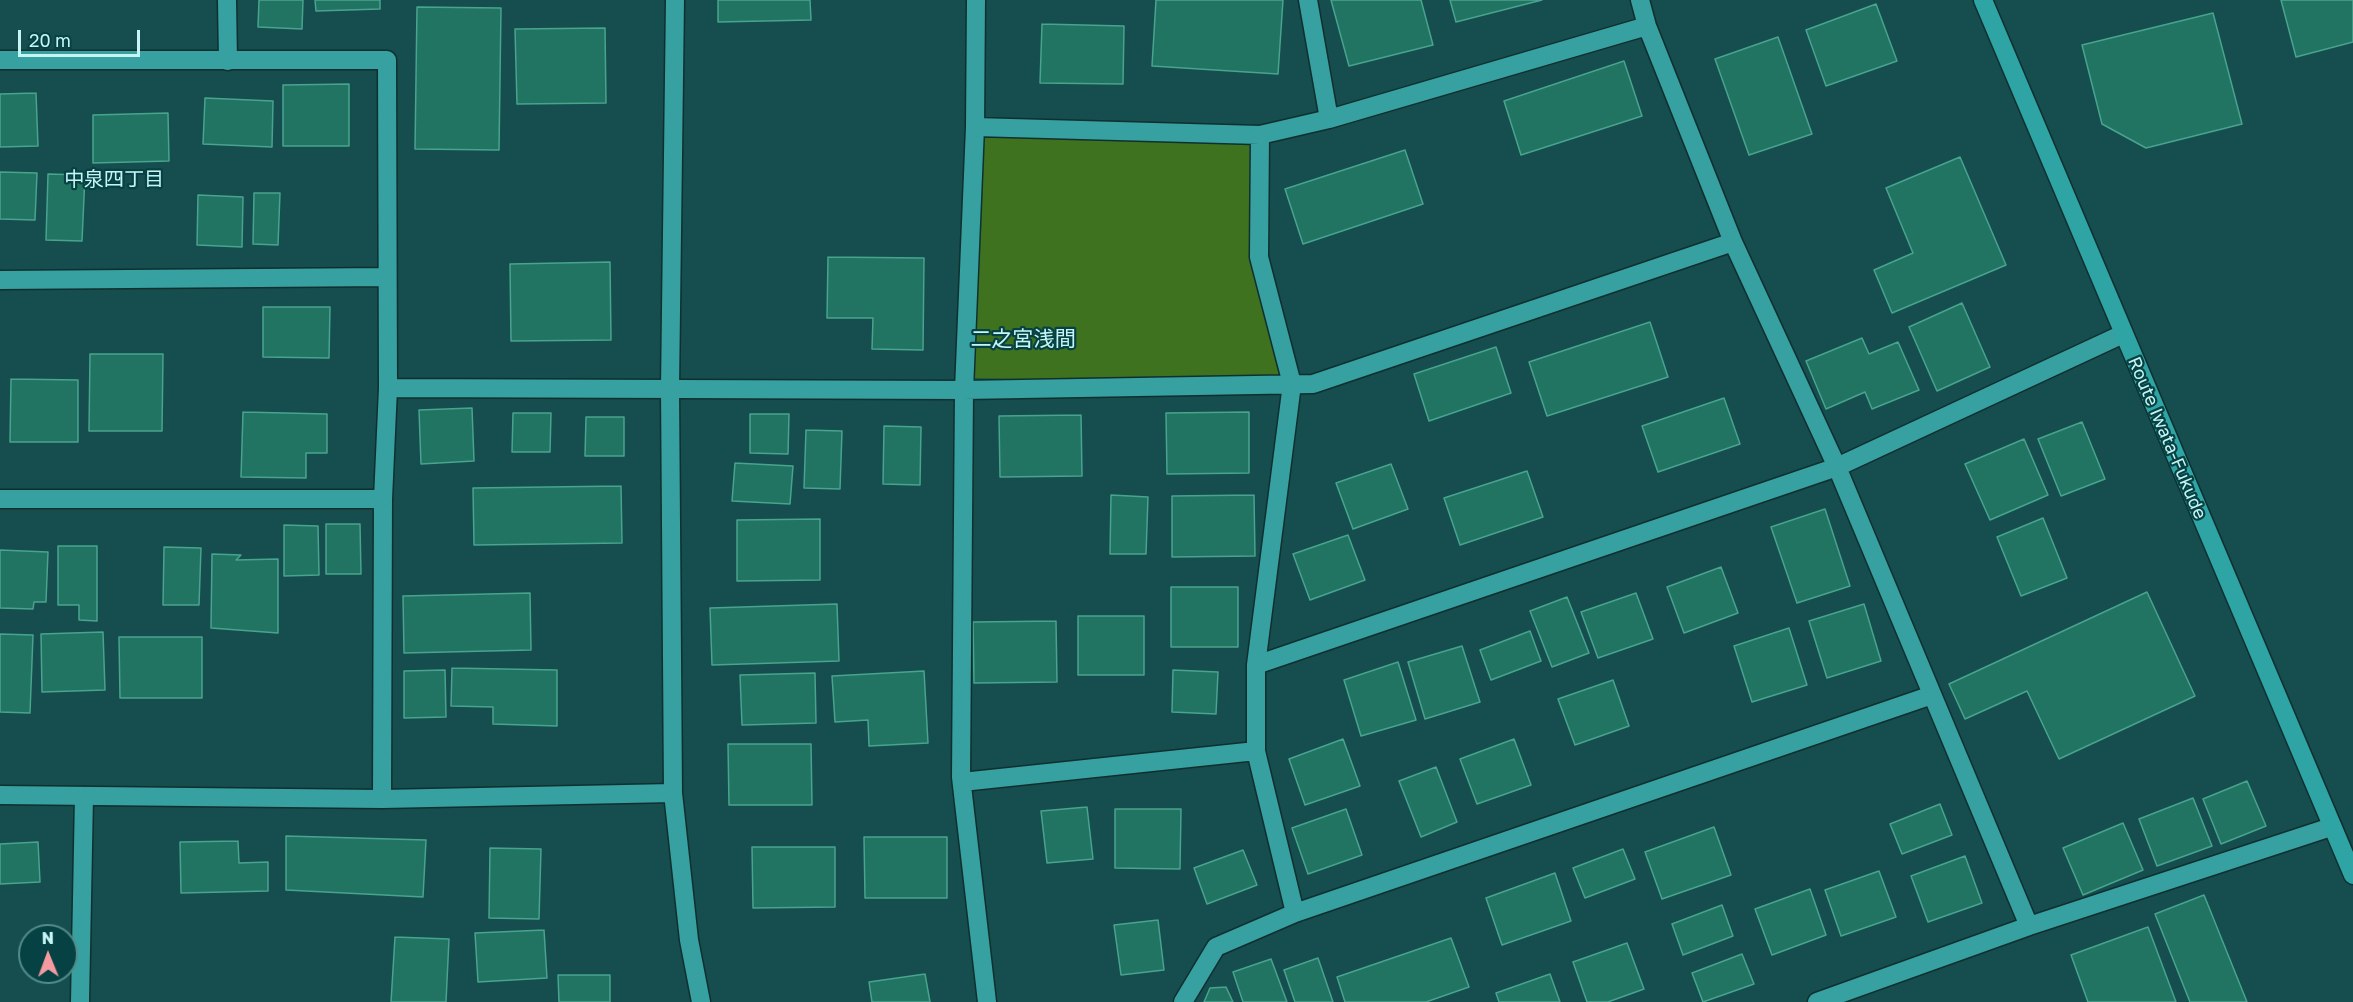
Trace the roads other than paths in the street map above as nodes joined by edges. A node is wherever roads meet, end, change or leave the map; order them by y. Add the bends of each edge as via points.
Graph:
1 (227, 0) edge
2 (675, 0) edge
3 (976, 0) edge
4 (1308, 0) edge
5 (1640, 0) edge
6 (1983, 0) edge
7 (1647, 26) junction
8 (0, 60) edge
9 (228, 61) junction
10 (1329, 119) junction
11 (975, 127) junction
12 (1260, 135) junction
13 (1733, 242) junction
14 (387, 277) junction
15 (0, 280) edge
16 (2123, 334) junction
17 (1292, 384) junction
18 (388, 388) junction
19 (670, 388) junction
20 (964, 390) junction
21 (1837, 466) junction
22 (0, 498) edge
23 (383, 499) junction
24 (1256, 665) junction
25 (1932, 695) junction
26 (1256, 752) junction
27 (962, 782) junction
28 (673, 794) junction
29 (0, 795) edge
30 (84, 796) junction
31 (382, 798) junction
32 (2331, 827) junction
33 (2353, 875) edge
34 (1295, 913) junction
35 (2029, 926) junction
36 (80, 1002) edge
37 (701, 1002) edge
38 (987, 1002) edge
39 (1183, 1002) edge
40 (1819, 1002) edge

1 - 9 street
2 - 19 street
3 - 11 street
4 - 10 street
5 - 7 street
6 - 16 main road, Route Iwata-Fukude
7 - 10 street
7 - 13 street
8 - 9 street
9 - 14 street via 387,60
10 - 12 street
11 - 12 street
11 - 20 street
12 - 17 street via 1259,257
13 - 17 street via 1313,384
13 - 21 street
14 - 15 street
14 - 18 street
16 - 21 street
16 - 32 main road, Route Iwata-Fukude
17 - 20 street
17 - 24 street
18 - 19 street
18 - 23 street
19 - 20 street
19 - 28 street
20 - 27 street
21 - 24 street
21 - 25 street
22 - 23 street
23 - 31 street
24 - 26 street
25 - 34 street
25 - 35 street
26 - 27 street
26 - 34 street
27 - 38 street
28 - 31 street
28 - 37 street via 689,940
29 - 30 street
30 - 31 street
30 - 36 street
32 - 33 main road, Route Iwata-Fukude
32 - 35 street
34 - 39 street via 1216,947
35 - 40 street

